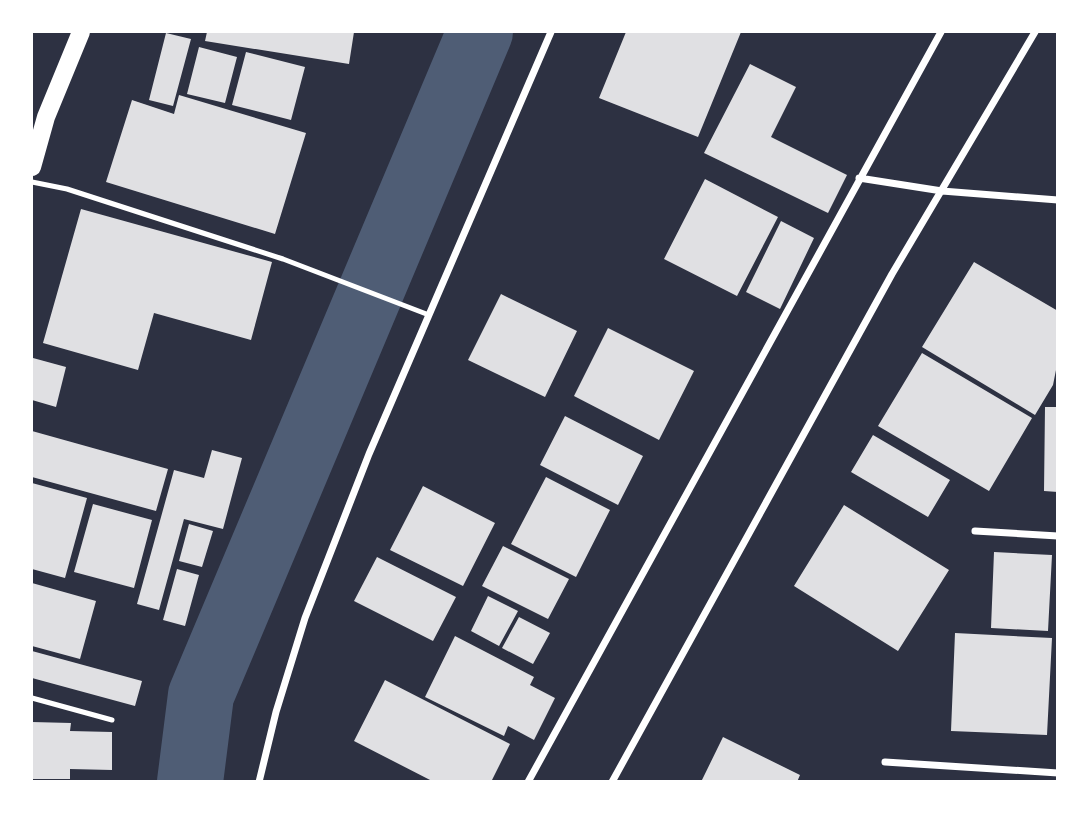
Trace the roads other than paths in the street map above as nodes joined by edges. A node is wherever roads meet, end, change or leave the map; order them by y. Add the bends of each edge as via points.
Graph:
1 (81, 32) edge
2 (551, 32) edge
3 (941, 32) edge
4 (1035, 32) edge
5 (32, 167) edge
6 (859, 178) junction
7 (32, 181) edge
8 (943, 191) junction
9 (1058, 200) edge
10 (429, 315) junction
11 (975, 531) dead end
12 (1058, 536) edge
13 (32, 698) edge
14 (112, 720) dead end
15 (885, 762) dead end
16 (1058, 773) edge
17 (259, 782) edge
18 (528, 782) edge
19 (612, 782) edge

1 - 5 main road via 46,117
2 - 10 street
3 - 6 street
4 - 8 street
6 - 8 street
6 - 18 street
7 - 10 lane via 283,259
8 - 9 street
8 - 19 street via 892,274
10 - 17 street via 305,618
11 - 12 street
13 - 14 lane
15 - 16 street

